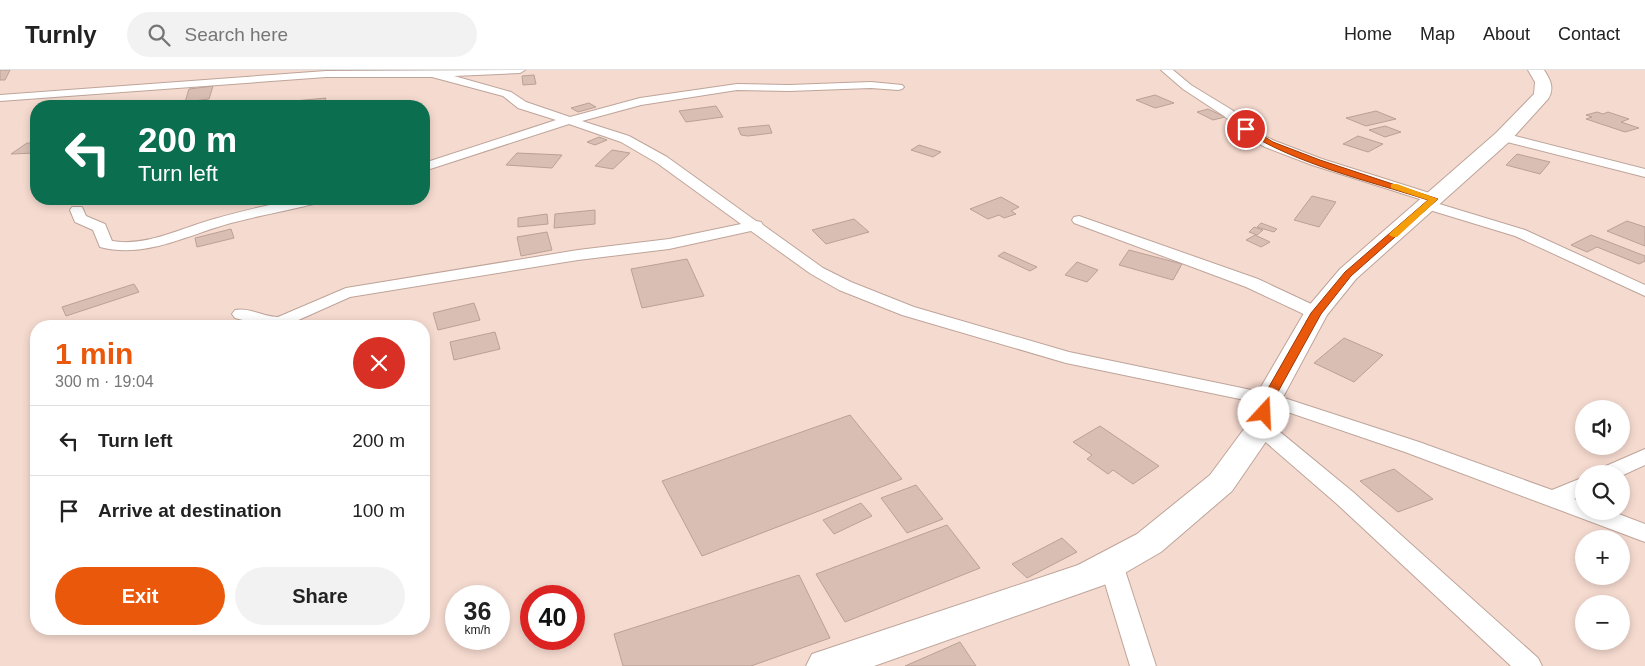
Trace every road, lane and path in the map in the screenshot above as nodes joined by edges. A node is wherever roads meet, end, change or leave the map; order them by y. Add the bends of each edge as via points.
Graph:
1 (520, 70) edge
2 (1166, 70) edge
3 (1536, 70) edge
4 (425, 72) edge
5 (898, 86) dead end
6 (0, 98) edge
7 (571, 121) junction
8 (1503, 137) junction
9 (430, 165) edge
10 (1645, 173) edge
11 (1431, 202) junction
12 (290, 205) edge
13 (77, 210) dead end
14 (1079, 220) dead end
15 (756, 225) junction
16 (1645, 292) edge
17 (1316, 313) junction
18 (241, 314) dead end
19 (263, 320) edge
20 (288, 320) edge
21 (1268, 399) junction
22 (1261, 427) junction
23 (1645, 456) edge
24 (1626, 465) edge
25 (1575, 489) edge
26 (1553, 499) junction
27 (1575, 507) edge
28 (1610, 520) edge
29 (1645, 533) edge
30 (1112, 564) junction
31 (826, 666) edge
32 (1143, 666) edge
33 (1529, 666) edge

1 - 4 street
2 - 11 street via 1270,144
3 - 8 street via 1543,82 1542,95
4 - 6 street via 335,74
4 - 7 street via 507,94 522,105
5 - 7 street via 789,88 736,82 620,106
7 - 9 street
7 - 15 street via 625,140 662,160
8 - 10 street
8 - 11 street
11 - 16 street via 1520,233
11 - 17 street via 1348,274
12 - 13 street via 130,248 105,244 100,227 80,219
14 - 17 street via 1252,282
15 - 20 street via 669,244 578,255 346,293
15 - 21 street via 817,271 908,311 1066,357
17 - 21 street
18 - 19 street
21 - 22 street
21 - 26 street
22 - 30 street via 1221,483 1149,543
22 - 33 street via 1345,498
23 - 24 street
25 - 26 street
26 - 27 street
28 - 29 street
30 - 31 street via 1091,576
30 - 32 street

